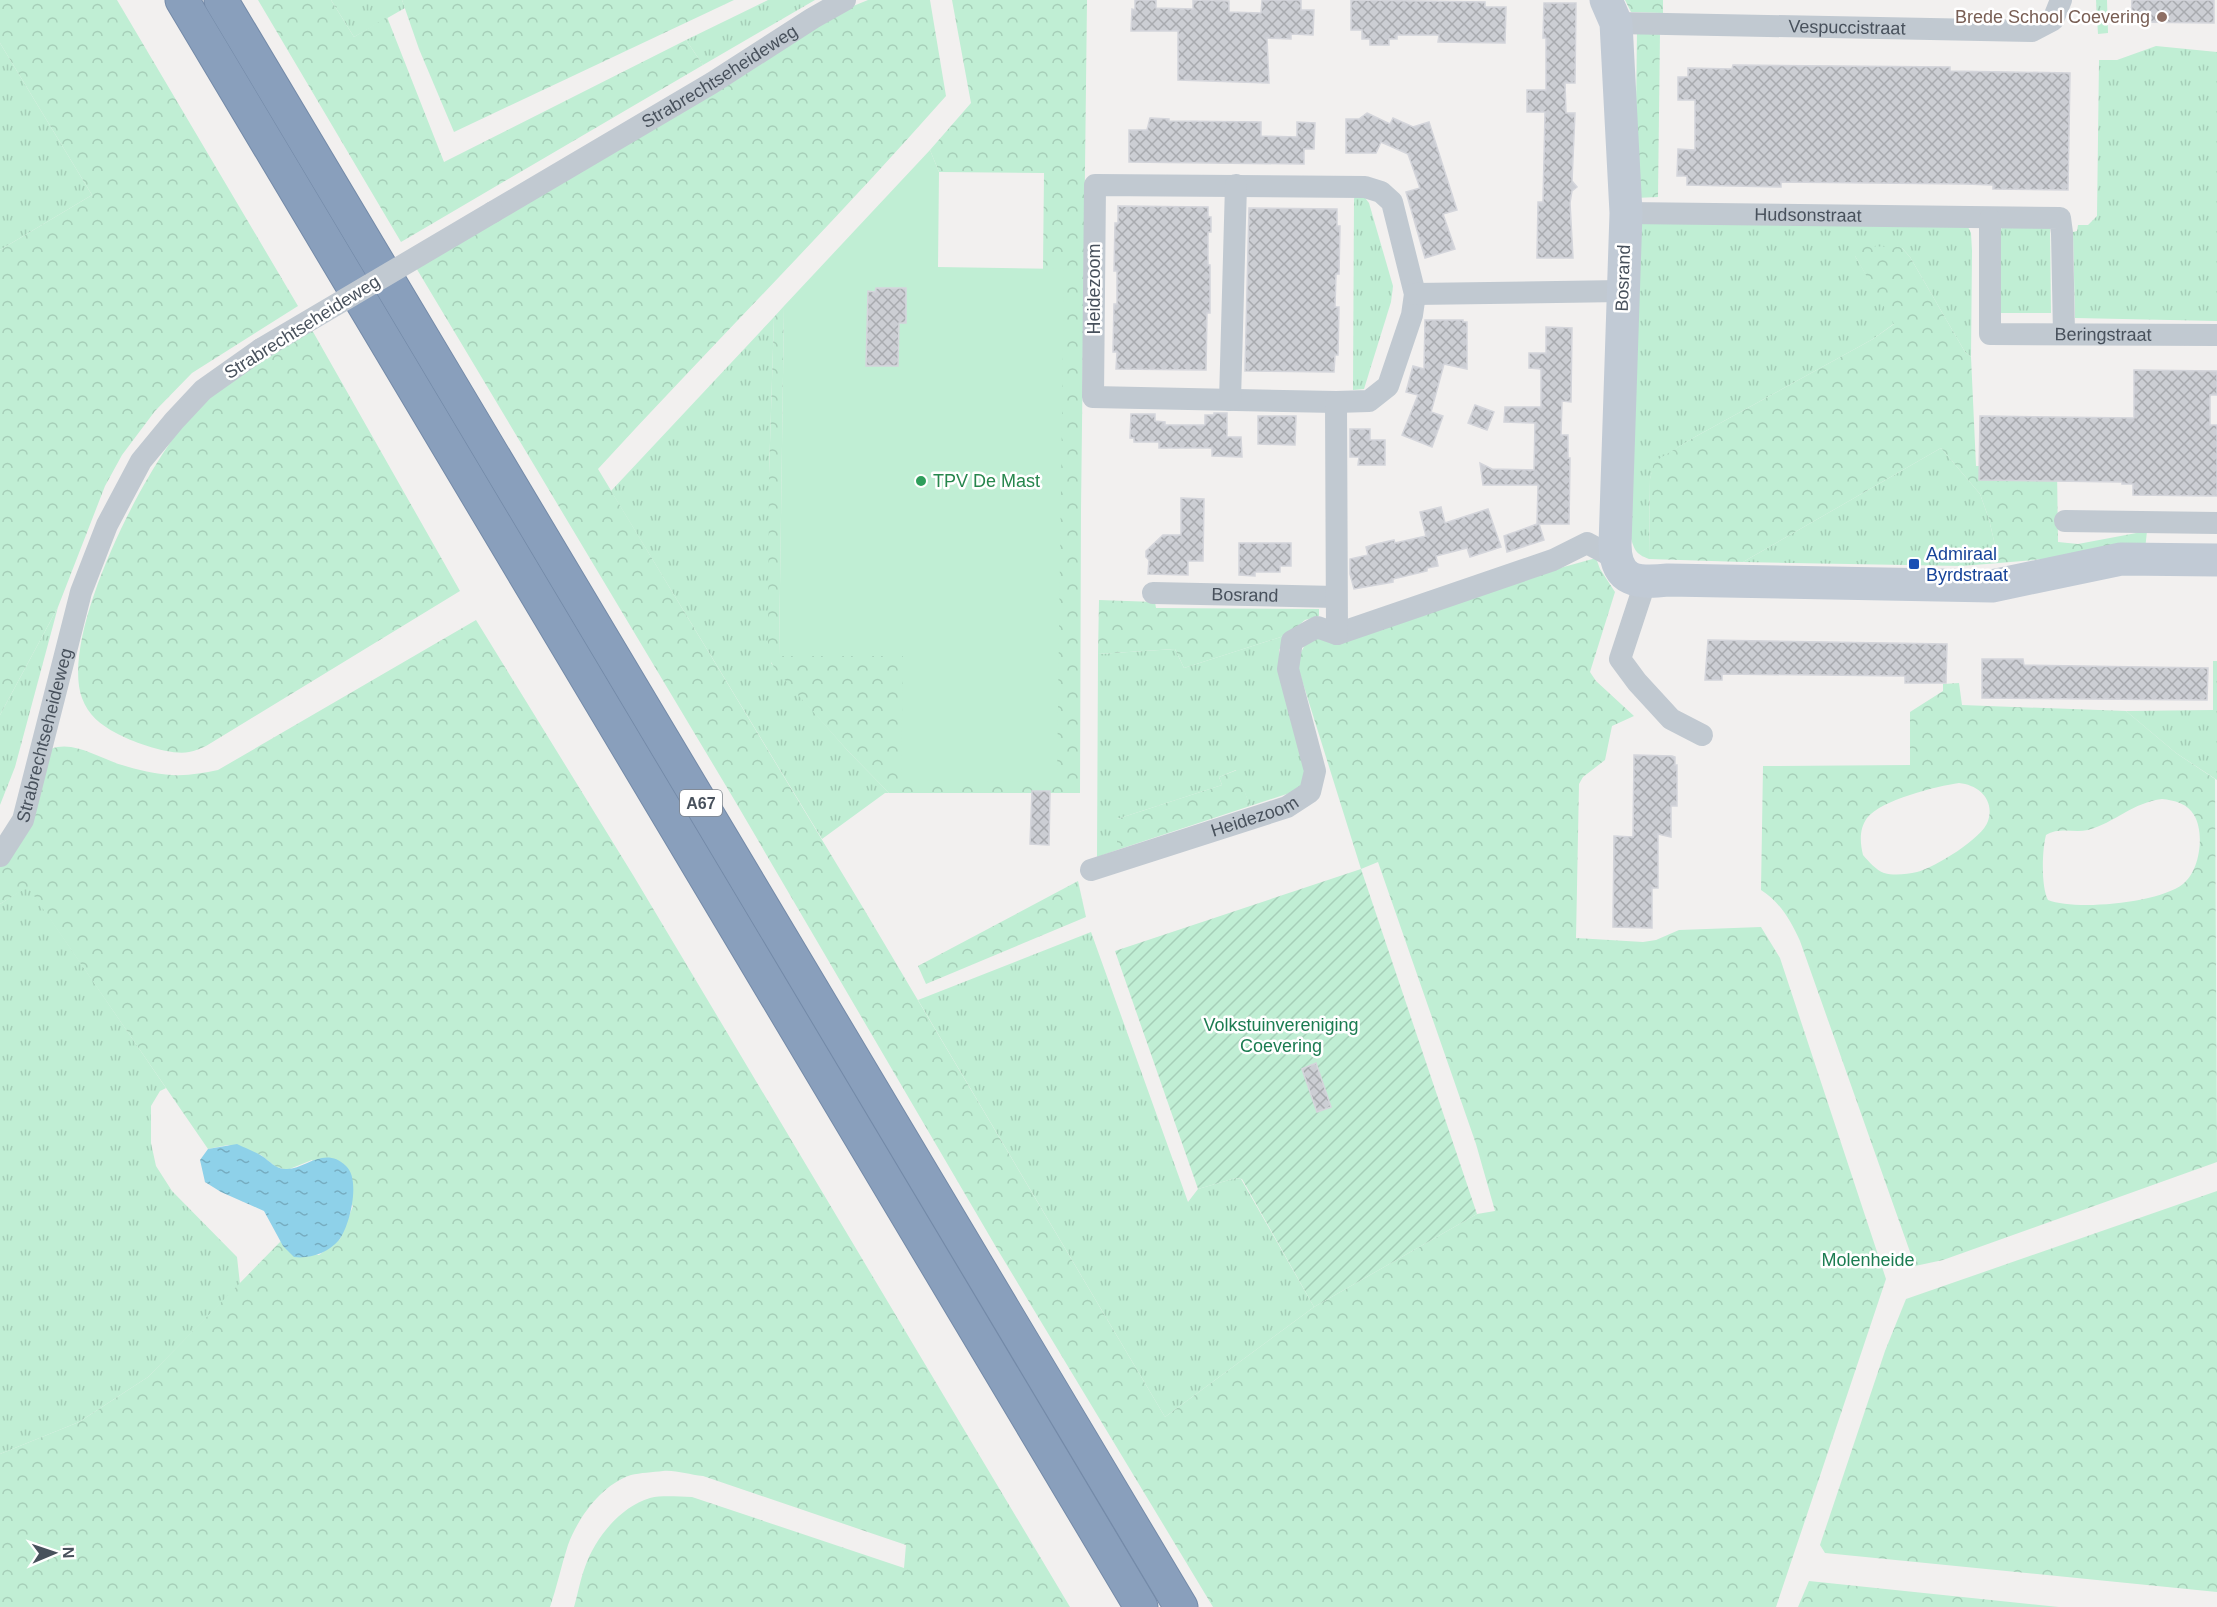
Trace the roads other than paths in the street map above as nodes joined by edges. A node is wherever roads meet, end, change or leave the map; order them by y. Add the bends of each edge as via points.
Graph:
1 (182, 0) edge
2 (221, 0) edge
3 (845, 0) edge
4 (2061, 0) edge
5 (1611, 12) edge
6 (1236, 185) junction
7 (1626, 213) junction
8 (1990, 219) junction
9 (1622, 291) junction
10 (1415, 294) junction
11 (2064, 334) junction
12 (2217, 335) edge
13 (1230, 400) junction
14 (1336, 402) junction
15 (2065, 521) dead end
16 (2217, 522) edge
17 (1615, 558) junction
18 (2217, 560) edge
19 (1646, 583) junction
20 (1153, 593) dead end
21 (1336, 597) junction
22 (1337, 633) junction
23 (1702, 735) dead end
24 (0, 855) edge
25 (1091, 870) dead end
26 (1141, 1607) edge
27 (1181, 1607) edge

1 - 26 highway, A67
2 - 27 highway, A67
3 - 24 street, Strabrechtseheideweg, bridge via 261,349 203,390 141,461 107,525 81,592 24,820
4 - 5 street, Vespuccistraat via 2053,20 2032,31
5 - 7 street, Bosrand
6 - 10 street, Heidezoom via 1365,187 1381,192 1392,202
6 - 13 street
6 - 13 street, Heidezoom via 1095,185 1093,397
7 - 8 street, Hudsonstraat
7 - 9 street, Bosrand
8 - 11 street, Hudsonstraat via 2060,218
8 - 11 street, Beringstraat via 1990,334
9 - 10 street
9 - 17 street, Bosrand
10 - 14 street, Heidezoom via 1412,315 1388,386 1369,401
11 - 12 street, Beringstraat
13 - 14 street, Heidezoom
14 - 21 street
15 - 16 street
17 - 19 street via 1626,576
17 - 22 street via 1587,543 1553,560
18 - 19 street via 2121,559 1992,586 1668,580
19 - 23 street via 1620,659 1671,719
20 - 21 street, Bosrand
21 - 22 street
22 - 25 street, Heidezoom via 1317,627 1292,641 1288,669 1315,771 1311,792 1287,807

